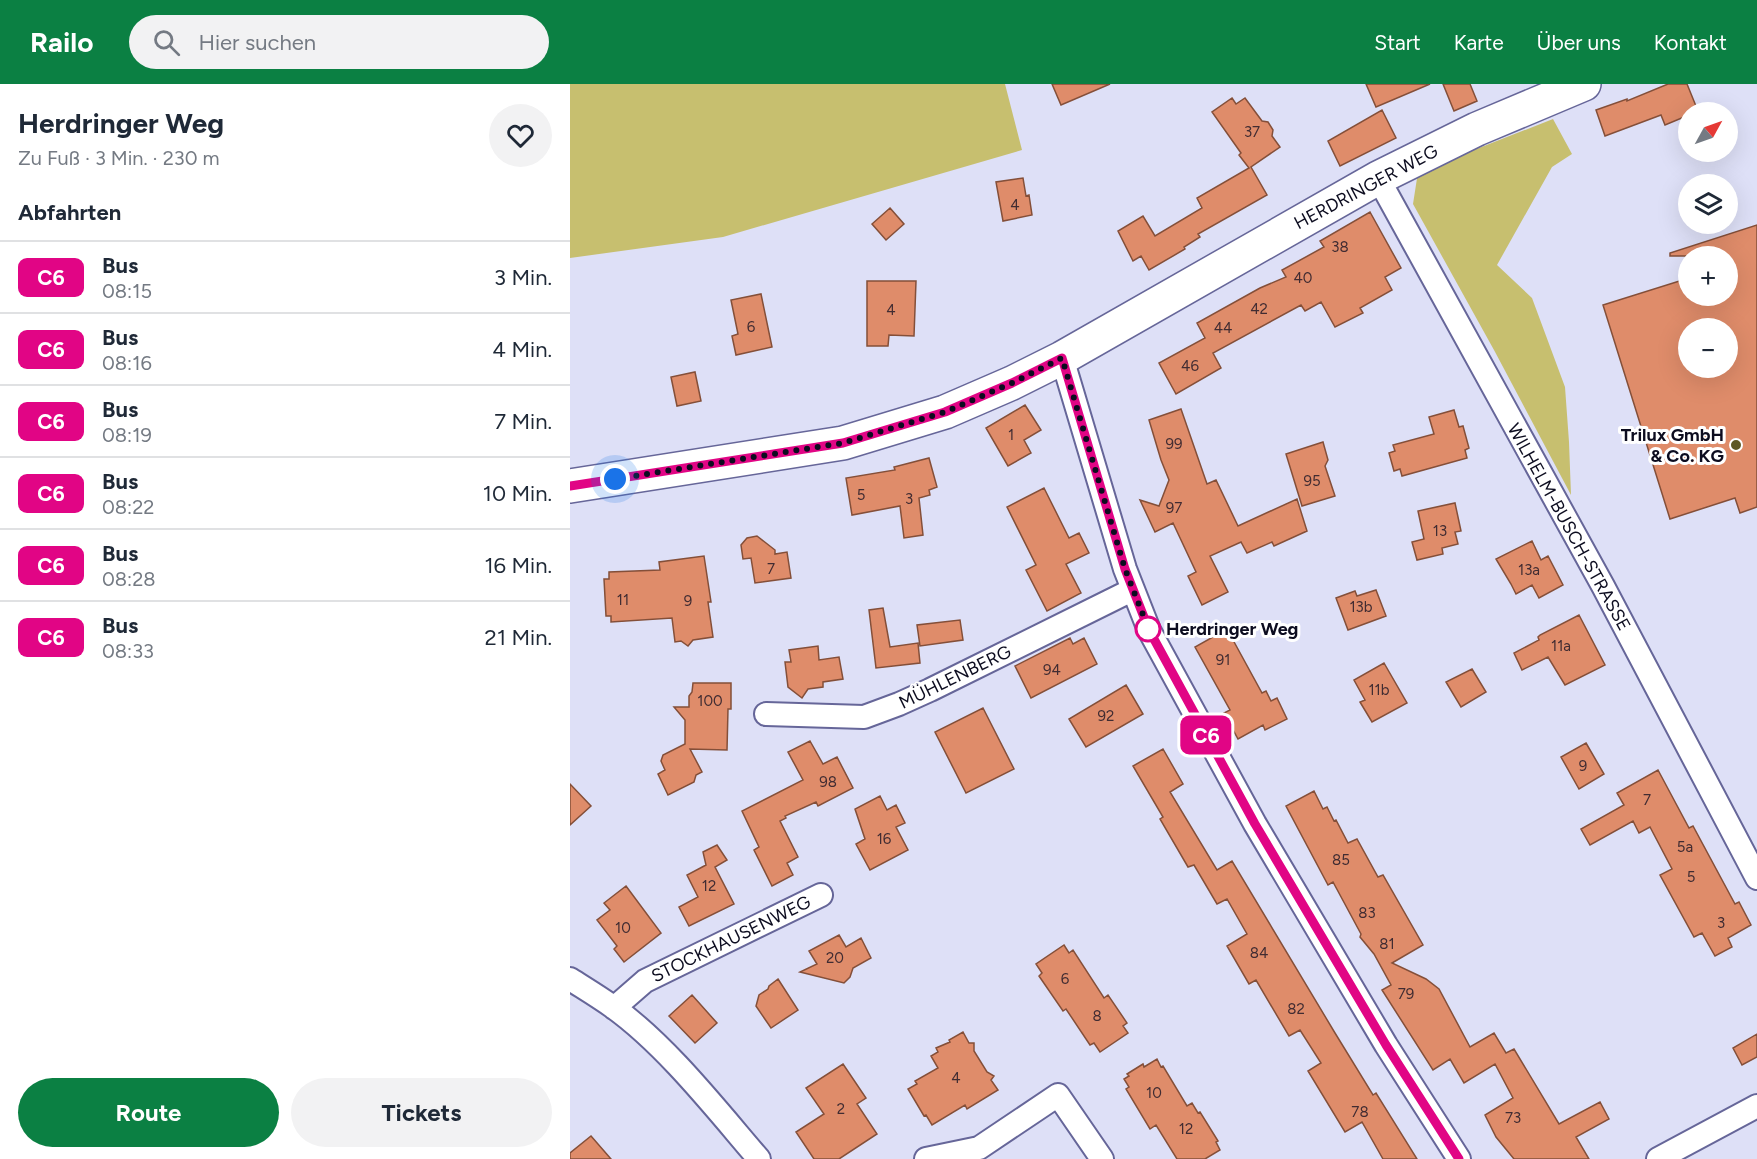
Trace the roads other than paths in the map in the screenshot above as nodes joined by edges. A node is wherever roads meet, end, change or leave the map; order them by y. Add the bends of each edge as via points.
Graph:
1 (1584, 84) edge
2 (1378, 178) junction
3 (1062, 358) junction
4 (570, 486) edge
5 (1132, 590) junction
6 (766, 714) dead end
7 (1757, 878) edge
8 (821, 895) dead end
9 (570, 979) edge
10 (614, 1008) junction
11 (1757, 1106) edge
12 (759, 1159) edge
13 (926, 1159) edge
14 (1102, 1159) edge
15 (1459, 1159) edge
16 (1658, 1159) edge

1 - 2 main road, HERDRINGER WEG via 1477,129
2 - 3 main road, HERDRINGER WEG
2 - 7 street, WILHELM-BUSCH-STRASSE via 1603,586
3 - 4 main road, HERDRINGER WEG via 945,412 843,443
3 - 5 street
5 - 6 street, MÜHLENBERG via 930,690 864,717
5 - 15 street via 1149,630 1255,824 1386,1045
8 - 10 street, STOCKHAUSENWEG via 645,981
9 - 10 street
10 - 12 street via 655,1043
11 - 16 street
13 - 14 street via 979,1148 1058,1095

